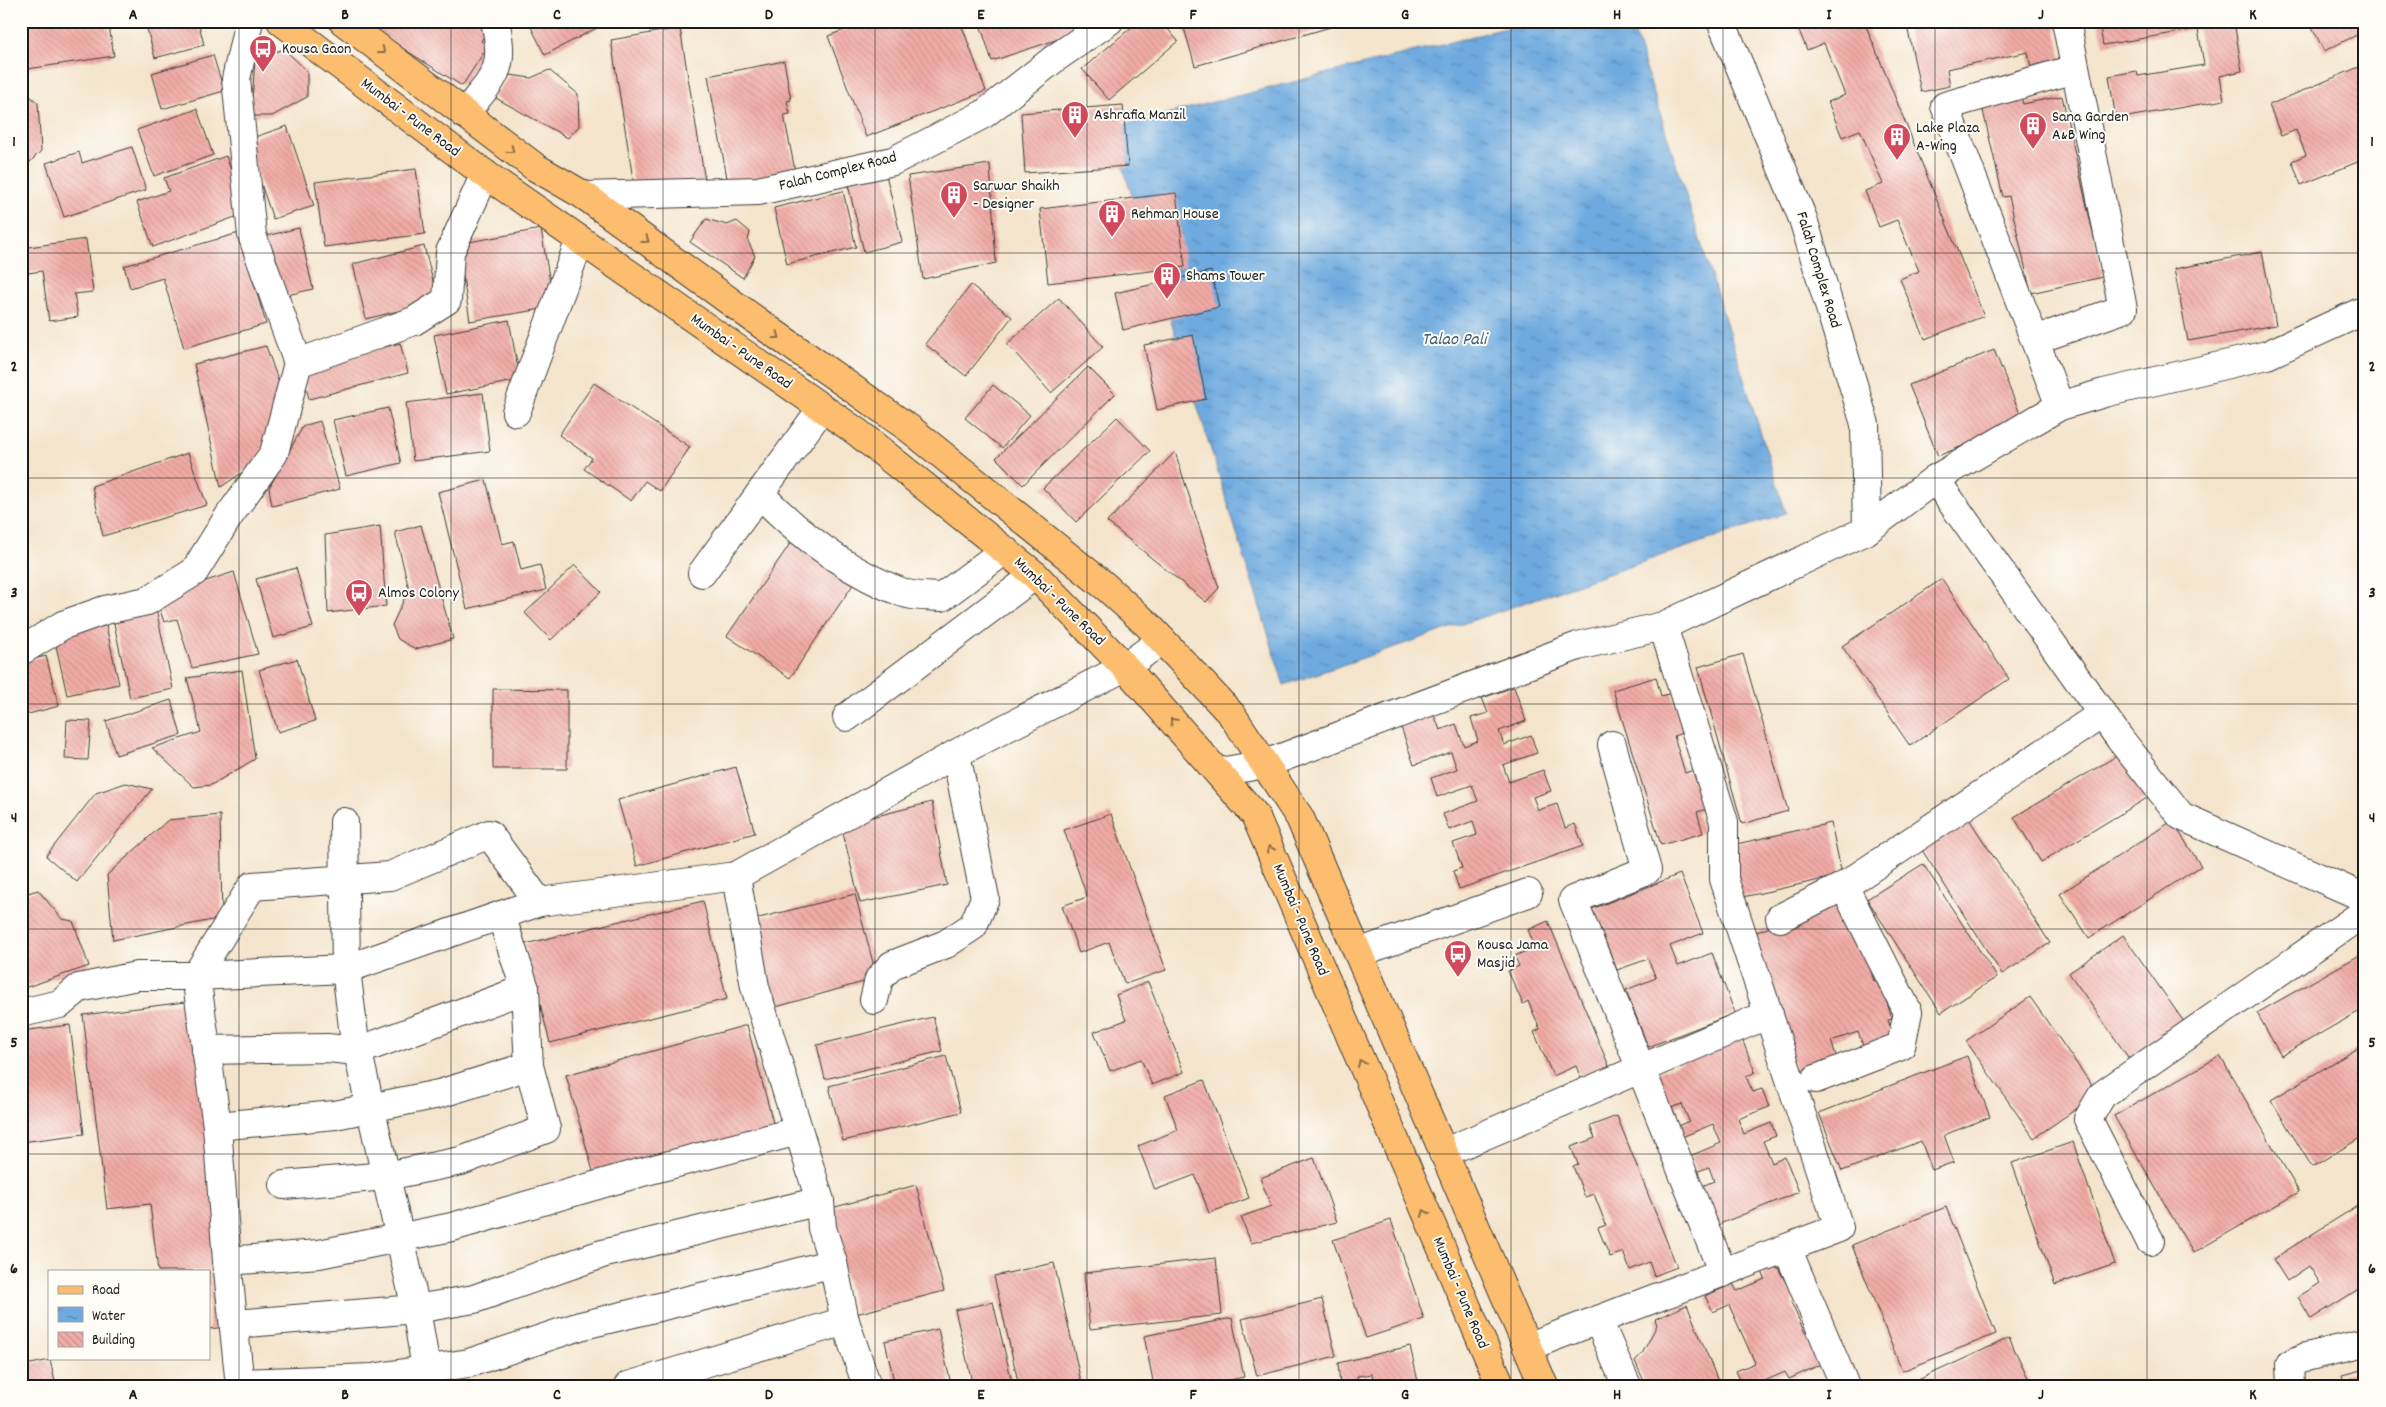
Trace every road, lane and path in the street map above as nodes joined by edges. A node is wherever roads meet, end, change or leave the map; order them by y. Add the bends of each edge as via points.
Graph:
1 (249, 21) edge
2 (281, 21) edge
3 (344, 21) edge
4 (496, 21) edge
5 (1109, 21) edge
6 (1721, 21) edge
7 (2066, 21) edge
8 (2075, 69) junction
9 (464, 114) junction
10 (485, 174) junction
11 (585, 196) junction
12 (580, 240) junction
13 (2365, 310) edge
14 (2036, 340) junction
15 (298, 363) junction
16 (2060, 406) junction
17 (822, 408) junction
18 (516, 412) dead end
19 (1935, 479) junction
20 (760, 494) junction
21 (1867, 530) junction
22 (1006, 550) junction
23 (702, 574) dead end
24 (1035, 575) junction
25 (1662, 626) junction
26 (1162, 640) junction
27 (21, 651) edge
28 (1125, 667) junction
29 (2102, 714) junction
30 (847, 717) dead end
31 (1612, 745) dead end
32 (956, 754) junction
33 (1264, 764) junction
34 (1220, 772) junction
35 (344, 822) dead end
36 (736, 876) junction
37 (345, 881) junction
38 (1844, 886) junction
39 (1528, 893) dead end
40 (2365, 898) edge
41 (538, 902) junction
42 (2365, 912) edge
43 (501, 915) junction
44 (1780, 918) dead end
45 (1358, 953) junction
46 (346, 969) junction
47 (196, 976) junction
48 (526, 989) junction
49 (874, 1000) dead end
50 (21, 1014) edge
51 (1769, 1014) junction
52 (206, 1050) junction
53 (358, 1051) junction
54 (529, 1066) junction
55 (1641, 1068) junction
56 (1816, 1079) dead end
57 (370, 1108) junction
58 (217, 1126) junction
59 (798, 1131) junction
60 (1443, 1153) junction
61 (386, 1176) junction
62 (284, 1186) dead end
63 (820, 1201) junction
64 (399, 1236) junction
65 (2150, 1241) dead end
66 (1788, 1248) junction
67 (227, 1261) junction
68 (832, 1263) junction
69 (1723, 1272) junction
70 (416, 1309) junction
71 (1598, 1320) junction
72 (845, 1321) junction
73 (235, 1324) junction
74 (2365, 1343) edge
75 (1527, 1347) junction
76 (427, 1377) edge
77 (240, 1384) edge
78 (628, 1386) edge
79 (867, 1386) edge
80 (1500, 1386) edge
81 (1544, 1386) edge
82 (1627, 1386) edge
83 (1845, 1386) edge
84 (2291, 1386) edge

1 - 15 street via 236,79 252,235
2 - 10 main road, Mumbai - Pune Road
3 -> 9 main road, Mumbai - Pune Road
4 - 9 street via 500,60 496,74
5 - 11 street, Falah Complex Road via 984,114 893,161 758,191
6 - 21 street, Falah Complex Road via 1803,219 1865,424
7 - 8 street
8 - 14 street via 2123,309
8 - 14 street via 1945,106
9 -> 11 main road, Mumbai - Pune Road via 535,167
10 - 12 main road, Mumbai - Pune Road
10 - 15 street via 450,252 447,300 414,321
11 -> 26 main road, Mumbai - Pune Road via 910,429 1106,587
12 - 17 main road, Mumbai - Pune Road
12 - 18 street
13 - 16 street via 2267,355
14 - 16 street
15 - 27 street via 274,452 194,572 147,601 105,610 63,625
16 - 19 street
17 - 20 street
17 - 22 main road, Mumbai - Pune Road
19 - 21 street
19 - 29 street
20 - 22 street via 810,540 854,570 905,594 942,597
20 - 23 street
21 - 25 street
22 - 24 main road, Mumbai - Pune Road
24 - 28 main road, Mumbai - Pune Road
24 - 30 street
25 - 33 street via 1578,646
25 - 51 street via 1724,822 1724,879
26 - 28 street
26 - 33 main road, Mumbai - Pune Road via 1232,715
28 - 32 street
34 -> 28 main road, Mumbai - Pune Road
29 - 38 street
29 - 40 street via 2181,816
31 - 55 street via 1647,870 1573,900
32 - 36 street
32 - 49 street via 984,898 973,926 946,944 892,965 879,980
33 - 34 street
33 - 45 main road, Mumbai - Pune Road via 1300,818
80 -> 34 main road, Mumbai - Pune Road via 1255,815
35 - 37 street
36 - 41 street
36 - 59 street via 755,987
37 - 41 street via 390,876 489,834
37 - 46 street
37 - 47 street via 252,886
38 - 44 street
38 - 56 street via 1908,1012 1901,1046
39 - 45 street
41 - 43 street
42 - 65 street via 2102,1096 2088,1119
43 - 46 street
43 - 48 street
45 - 60 main road, Mumbai - Pune Road
46 - 47 street
46 - 53 street
47 - 50 street via 137,976 79,988 60,1004
47 - 52 street
48 - 53 street
48 - 54 street
51 - 55 street
51 - 66 street via 1839,1228
52 - 53 street via 327,1048
52 - 58 street
53 - 57 street
54 - 57 street via 439,1094
54 - 61 street via 546,1129 461,1161
55 - 60 street
55 - 69 street
57 - 58 street via 335,1115
57 - 61 street
58 - 67 street
59 - 63 street
59 - 64 street via 452,1227
60 - 75 main road, Mumbai - Pune Road
61 - 62 street
61 - 64 street
63 - 68 street via 822,1228
63 - 70 street via 602,1254 474,1299
64 - 67 street via 319,1254
64 - 70 street
66 - 69 street
66 - 83 street
67 - 73 street
68 - 72 street
68 - 76 street via 580,1326
69 - 71 street
70 - 73 street
70 - 76 street
71 - 75 street
71 - 82 street
72 - 78 street
72 - 79 street
73 - 77 street
74 - 84 street via 2290,1364
75 - 81 main road, Mumbai - Pune Road
76 - 77 street

